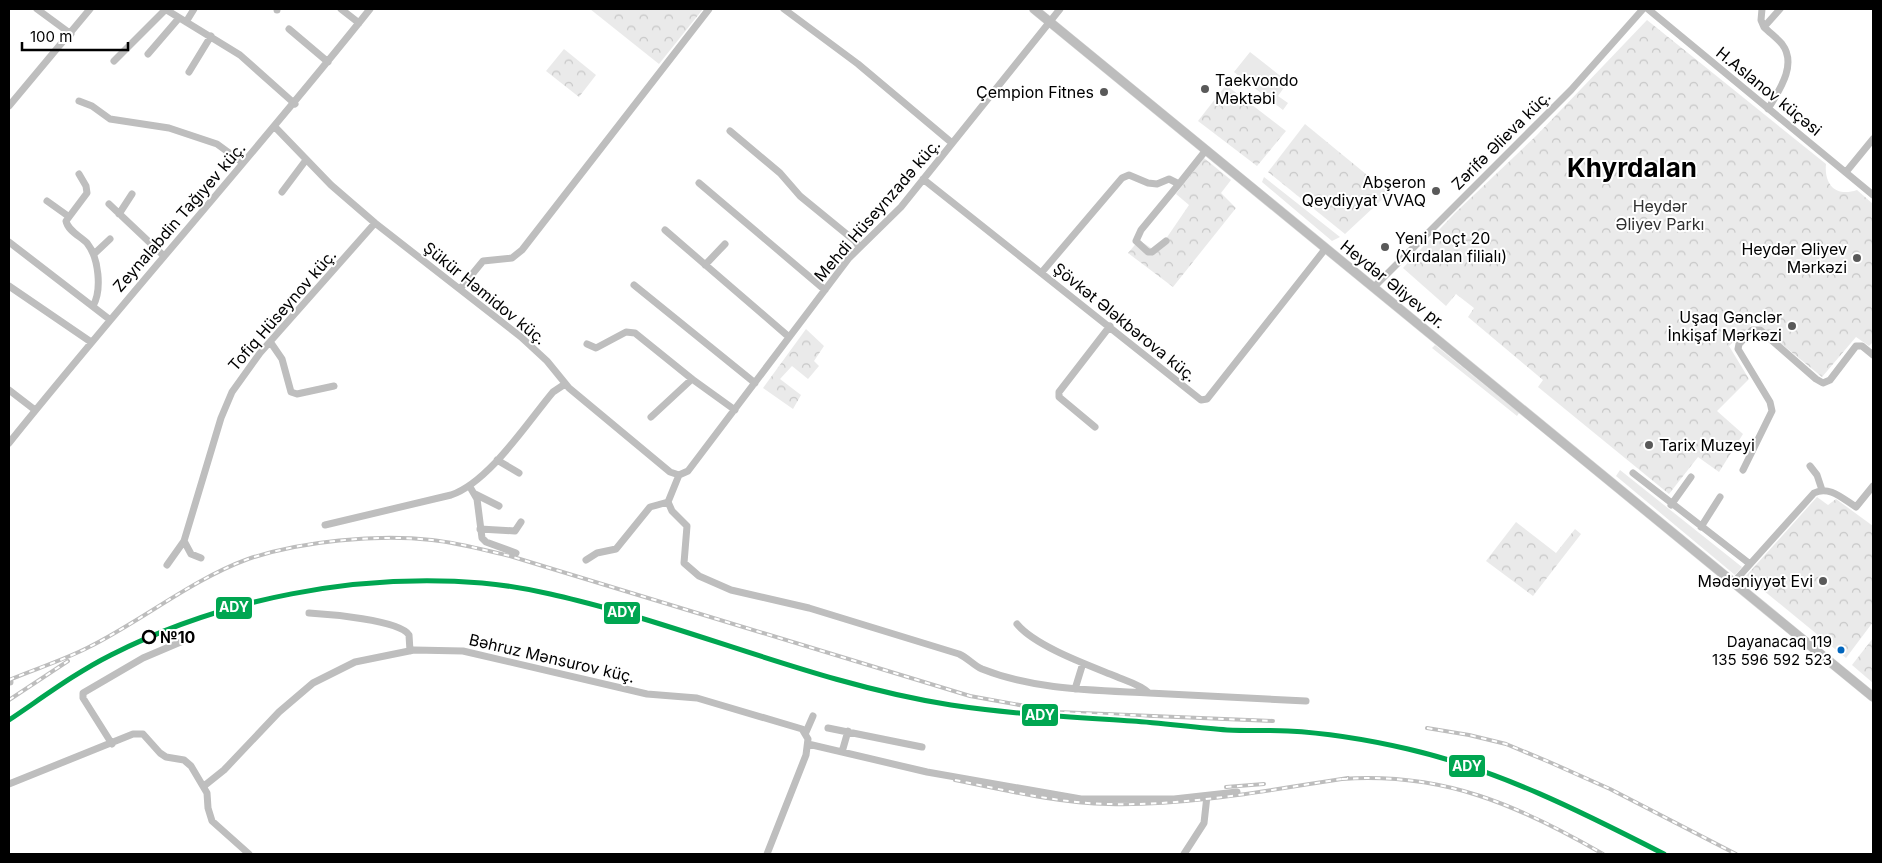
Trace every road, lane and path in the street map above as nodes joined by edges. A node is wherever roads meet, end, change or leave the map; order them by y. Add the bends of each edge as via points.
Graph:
1 (37, 9) edge
2 (90, 9) edge
3 (165, 9) edge
4 (194, 9) edge
5 (341, 9) edge
6 (370, 9) edge
7 (709, 9) edge
8 (784, 9) edge
9 (1034, 9) edge
10 (1060, 9) edge
11 (1642, 9) edge
12 (1648, 9) edge
13 (1762, 9) edge
14 (1780, 9) edge
15 (182, 20) junction
16 (1049, 21) junction
17 (359, 23) junction
18 (1764, 28) junction
19 (289, 29) dead end
20 (71, 34) junction
21 (211, 36) junction
22 (148, 54) dead end
23 (114, 61) dead end
24 (328, 62) junction
25 (189, 72) dead end
26 (80, 101) dead end
27 (10, 102) edge
28 (294, 104) junction
29 (1768, 109) junction
30 (275, 127) junction
31 (730, 132) dead end
32 (1873, 140) edge
33 (952, 143) junction
34 (1206, 150) junction
35 (306, 160) junction
36 (243, 164) junction
37 (1846, 172) junction
38 (79, 174) dead end
39 (923, 179) junction
40 (699, 183) dead end
41 (1179, 184) junction
42 (282, 192) dead end
43 (132, 194) dead end
44 (1873, 195) edge
45 (47, 201) dead end
46 (109, 204) dead end
47 (119, 214) junction
48 (68, 216) junction
49 (376, 223) junction
50 (665, 230) dead end
51 (110, 239) dead end
52 (1166, 241) dead end
53 (9, 242) edge
54 (725, 244) dead end
55 (859, 247) junction
56 (1326, 248) junction
57 (94, 254) junction
58 (164, 256) junction
59 (706, 265) junction
60 (1042, 272) junction
61 (634, 285) dead end
62 (9, 286) edge
63 (1374, 287) junction
64 (460, 289) junction
65 (826, 290) junction
66 (93, 306) junction
67 (109, 319) junction
68 (1110, 326) junction
69 (789, 337) junction
70 (91, 342) junction
71 (271, 342) junction
72 (587, 344) dead end
73 (1873, 355) edge
74 (692, 379) junction
75 (755, 383) junction
76 (564, 384) junction
77 (334, 386) dead end
78 (9, 390) edge
79 (35, 410) junction
80 (735, 410) junction
81 (651, 417) dead end
82 (1095, 427) dead end
83 (9, 443) edge
84 (497, 460) junction
85 (1810, 466) dead end
86 (1743, 470) dead end
87 (519, 473) dead end
88 (1633, 473) dead end
89 (679, 475) junction
90 (1691, 477) dead end
91 (1873, 486) edge
92 (470, 487) junction
93 (1822, 490) junction
94 (475, 494) junction
95 (1720, 497) dead end
96 (668, 502) junction
97 (1671, 504) junction
98 (499, 506) dead end
99 (521, 522) dead end
100 (325, 525) dead end
101 (1701, 527) junction
102 (480, 529) junction
103 (184, 540) junction
104 (516, 553) dead end
105 (201, 558) dead end
106 (586, 560) dead end
107 (1750, 564) junction
108 (167, 565) dead end
109 (1734, 582) junction
110 (309, 613) dead end
111 (1017, 624) dead end
112 (183, 641) dead end
113 (410, 651) junction
114 (1083, 663) junction
115 (1075, 689) junction
116 (1150, 693) junction
117 (1873, 697) edge
118 (1306, 701) dead end
119 (813, 716) dead end
120 (828, 728) dead end
121 (848, 731) junction
122 (806, 732) junction
123 (112, 744) junction
124 (808, 744) junction
125 (922, 746) dead end
126 (842, 752) junction
127 (9, 784) edge
128 (204, 786) junction
129 (1237, 792) dead end
130 (1207, 796) junction
131 (249, 854) edge
132 (767, 854) edge
133 (1184, 854) edge

1 - 20 street
2 - 20 street
3 - 15 street
3 - 23 street
4 - 15 street
5 - 17 street
6 - 17 street, Zeynalabdin Tağıyev küç.
7 - 64 street via 522,250 512,258 482,261
8 - 33 street via 858,64
9 - 16 main road, Heydər Əliyev pr.
10 - 16 street, Mehdi Hüseynzadə küç.
11 - 63 street, Zərifə Əlieva küç. via 1571,90
12 - 29 street, H.Aslanov küçəsi
13 - 18 street via 1760,20
14 - 18 street
15 - 21 street
15 - 22 street
16 - 33 street, Mehdi Hüseynzadə küç.
16 - 34 main road, Heydər Əliyev pr.
17 - 24 street, Zeynalabdin Tağıyev küç.
18 - 29 street via 1783,46 1787,63 1783,84
19 - 24 street
20 - 27 street
21 - 25 street
21 - 28 street via 240,55
24 - 28 street, Zeynalabdin Tağıyev küç.
26 - 36 street via 110,119 169,128 217,144
28 - 30 street, Zeynalabdin Tağıyev küç.
29 - 37 street, H.Aslanov küçəsi
30 - 35 street, Şükür Həmidov küç.
30 - 36 street, Zeynalabdin Tağıyev küç.
31 - 55 street via 780,172 800,196
32 - 37 street
33 - 39 street, Mehdi Hüseynzadə küç.
34 - 41 street
34 - 56 main road, Heydər Əliyev pr.
35 - 42 street
35 - 49 street, Şükür Həmidov küç.
36 - 58 street, Zeynalabdin Tağıyev küç.
37 - 44 street, H.Aslanov küçəsi
38 - 48 street via 88,190
39 - 55 street, Mehdi Hüseynzadə küç. via 901,207
39 - 60 street, Şövkət Ələkbərova küç.
40 - 65 street
41 - 52 street via 1141,230 1136,241 1152,252
41 - 60 street via 1169,179 1148,184 1129,175 1122,178
43 - 47 street
45 - 48 street
46 - 47 street
47 - 58 street
48 - 57 street via 67,225
49 - 64 street, Şükür Həmidov küç.
49 - 71 street, Tofiq Hüseynov küç.
50 - 59 street
51 - 57 street
53 - 66 street
54 - 59 street
55 - 65 street, Mehdi Hüseynzadə küç.
56 - 63 main road, Heydər Əliyev pr.
56 - 68 street, Şövkət Ələkbərova küç. via 1204,400 1198,399
57 - 66 street via 99,293
58 - 67 street, Zeynalabdin Tağıyev küç.
59 - 69 street
60 - 68 street, Şövkət Ələkbərova küç.
61 - 75 street
62 - 70 street
63 - 109 main road, Heydər Əliyev pr.
64 - 76 street, Şükür Həmidov küç. via 537,351
65 - 69 street, Mehdi Hüseynzadə küç.
66 - 67 street
67 - 70 street, Zeynalabdin Tağıyev küç.
68 - 82 street via 1059,392 1059,397
69 - 75 street, Mehdi Hüseynzadə küç.
70 - 79 street, Zeynalabdin Tağıyev küç.
71 - 77 street via 282,359 291,392 297,394
71 - 103 street, Tofiq Hüseynov küç. via 244,373 226,402
72 - 74 street via 596,348 626,332 635,333
73 - 86 street via 1862,346 1856,346 1830,380 1823,382 1760,330 1752,330 1738,349 1770,402 1772,411
74 - 80 street
74 - 81 street
75 - 80 street, Mehdi Hüseynzadə küç.
76 - 84 street via 553,392
76 - 89 street, Şükür Həmidov küç. via 670,472
78 - 79 street
79 - 83 street, Zeynalabdin Tağıyev küç.
80 - 89 street, Mehdi Hüseynzadə küç. via 688,471
84 - 87 street
84 - 92 street
85 - 93 street
88 - 97 street
89 - 96 street
90 - 97 street
91 - 93 street via 1856,507 1834,493
92 - 94 street
92 - 100 street via 451,495
93 - 107 street via 1814,493
94 - 98 street
94 - 102 street
95 - 101 street
96 - 106 street via 650,506 616,549 597,553
96 - 115 street via 687,526 684,563 698,576 738,592 809,608 959,654 981,668 1038,685
97 - 101 street
99 - 102 street via 515,531
101 - 107 street
102 - 104 street via 486,542
103 - 105 street via 191,554
103 - 108 street, Tofiq Hüseynov küç.
107 - 109 street
109 - 117 main road, Heydər Əliyev pr.
110 - 113 street via 363,618 402,629 409,635
111 - 114 street via 1035,640
112 - 123 street via 143,658 83,693
113 - 122 street, Bəhruz Mənsurov küç. via 463,651 647,694 696,698 798,726
113 - 128 street, Bəhruz Mənsurov küç. via 355,662 313,684 279,712 224,770
114 - 115 street
114 - 116 street via 1141,686
115 - 116 street
116 - 118 street
119 - 122 street
120 - 121 street
121 - 125 street
121 - 126 street
122 - 124 street
123 - 127 street
123 - 128 street via 134,734 143,734 160,753 188,762
124 - 126 street
124 - 132 street
126 - 130 street via 926,772 1081,799
128 - 131 street via 212,821
129 - 130 street
130 - 133 street via 1204,823

